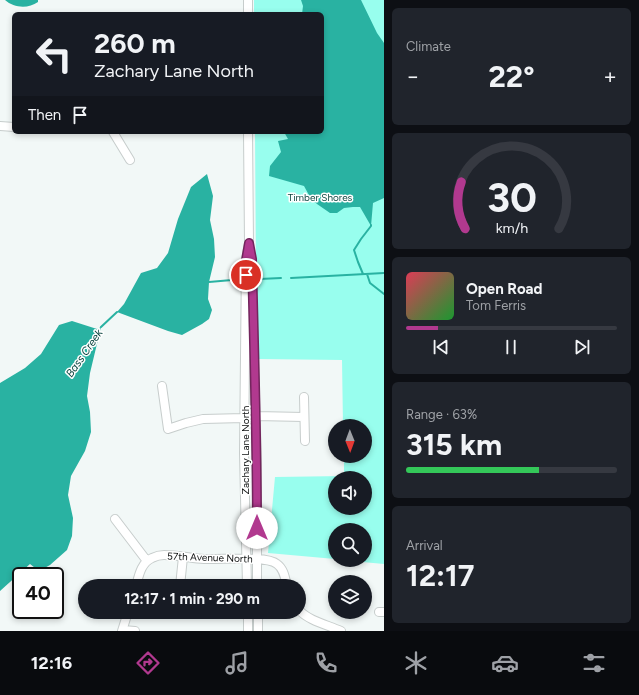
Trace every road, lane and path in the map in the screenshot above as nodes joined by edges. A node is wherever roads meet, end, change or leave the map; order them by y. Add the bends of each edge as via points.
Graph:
1 (248, 0) edge
2 (248, 12) edge
3 (0, 126) edge
4 (12, 127) edge
5 (114, 134) edge
6 (248, 134) edge
7 (130, 160) dead end
8 (249, 243) junction
9 (162, 386) dead end
10 (304, 397) dead end
11 (256, 416) junction
12 (304, 417) junction
13 (244, 418) junction
14 (304, 441) dead end
15 (115, 519) dead end
16 (183, 557) junction
17 (247, 559) junction
18 (257, 559) junction
19 (147, 562) junction
20 (138, 579) edge
21 (181, 579) edge
22 (247, 579) edge
23 (257, 579) edge
24 (285, 579) edge
25 (306, 615) edge
26 (126, 619) edge
27 (248, 619) edge
28 (258, 619) edge
29 (122, 630) edge
30 (134, 631) edge
31 (248, 631) edge
32 (258, 631) edge
33 (341, 631) edge

1 - 2 street
3 - 4 street
5 - 7 street
6 - 8 street, Zachary Lane North
8 - 11 street, Zachary Lane North via 252,259
8 - 13 street, Zachary Lane North via 246,260
9 - 13 street via 168,429 203,419
10 - 12 street
11 - 12 street
11 - 13 street
11 - 18 street, Zachary Lane North
12 - 14 street
13 - 17 street, Zachary Lane North
15 - 19 street
16 - 17 street, 57th Avenue North
16 - 19 street, 57th Avenue North via 164,555 151,558
16 - 21 street
17 - 18 street, 57th Avenue North
17 - 22 street, Zachary Lane North
18 - 23 street, Zachary Lane North
18 - 24 street, 57th Avenue North via 277,563
19 - 20 street via 142,567
25 - 33 street
26 - 29 street
27 - 31 street
28 - 32 street
29 - 30 street

